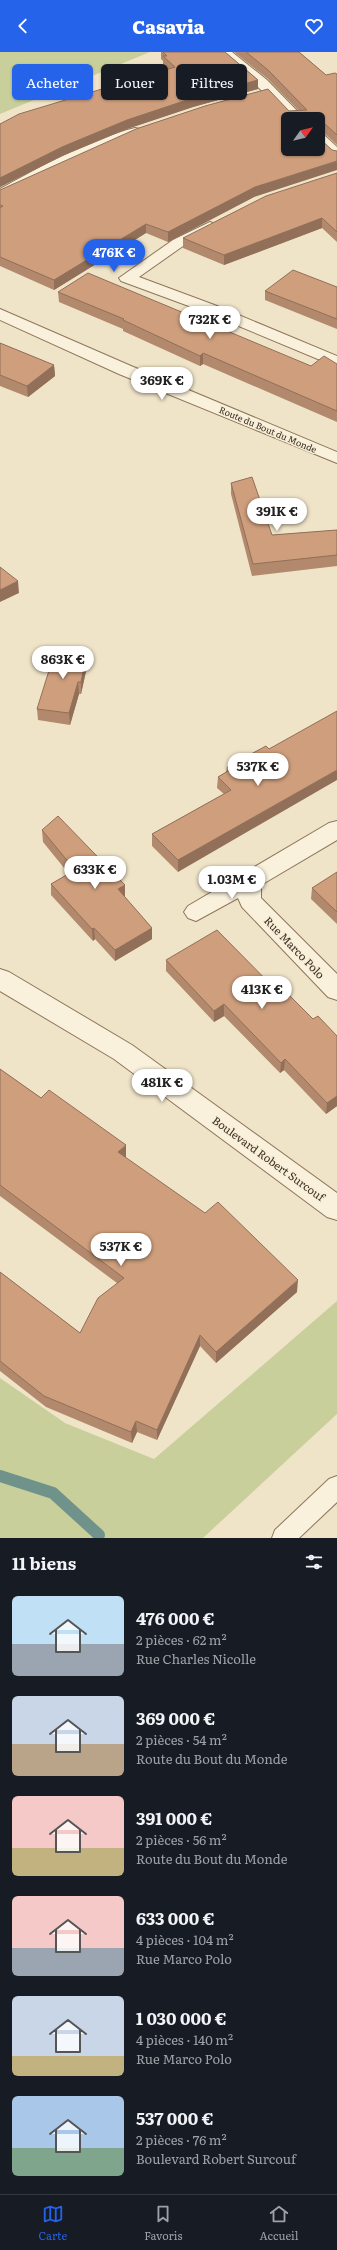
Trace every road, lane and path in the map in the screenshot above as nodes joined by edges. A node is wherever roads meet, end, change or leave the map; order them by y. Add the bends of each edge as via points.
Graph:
1 (224, 52) edge
2 (269, 92) junction
3 (254, 96) edge
4 (290, 112) edge
5 (146, 128) edge
6 (325, 144) edge
7 (337, 155) edge
8 (0, 195) edge
9 (226, 219) edge
10 (0, 314) edge
11 (337, 362) edge
12 (337, 458) edge
13 (337, 829) edge
14 (249, 881) junction
15 (196, 912) dead end
16 (0, 979) edge
17 (337, 990) edge
18 (337, 1208) edge
19 (337, 1487) edge
20 (283, 1538) edge

1 - 2 street via 262,83
2 - 3 street
2 - 4 street
5 - 8 street via 81,153
6 - 7 street
9 - 11 street via 178,244 127,278 210,309
10 - 12 street, Route du Bout du Monde via 125,370
13 - 14 street
14 - 15 street
14 - 17 street, Rue Marco Polo via 250,901
16 - 18 street, Boulevard Robert Surcouf via 123,1052
19 - 20 lane

